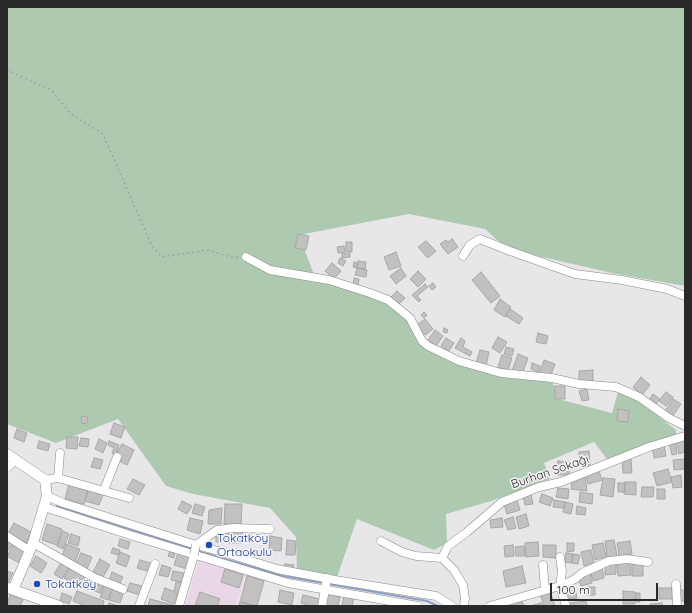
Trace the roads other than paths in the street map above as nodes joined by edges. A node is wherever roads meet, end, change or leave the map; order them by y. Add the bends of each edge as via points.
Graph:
1 (464, 256) dead end
2 (246, 257) road end
3 (685, 296) edge
4 (685, 426) edge
5 (685, 436) edge
6 (60, 453) dead end
7 (7, 454) edge
8 (117, 457) dead end
9 (16, 460) junction
10 (7, 468) edge
11 (58, 478) junction
12 (45, 480) junction
13 (104, 490) junction
14 (47, 496) junction
15 (129, 498) dead end
16 (44, 507) junction
17 (270, 529) dead end
18 (7, 536) edge
19 (381, 541) dead end
20 (196, 545) junction
21 (32, 547) junction
22 (560, 557) dead end
23 (442, 558) junction
24 (648, 562) dead end
25 (155, 564) dead end
26 (543, 565) dead end
27 (327, 578) junction
28 (676, 584) dead end
29 (560, 586) junction
30 (10, 589) edge
31 (123, 589) dead end
32 (325, 590) junction
33 (545, 590) junction
34 (510, 603) edge
35 (59, 606) edge
36 (139, 606) edge
37 (179, 606) edge
38 (322, 606) edge
39 (418, 606) edge
40 (452, 606) edge
41 (464, 606) edge
42 (490, 606) edge
43 (566, 606) edge
44 (677, 606) edge

1 - 3 street via 470,245 480,238 575,274 668,289
2 - 4 street via 270,270 329,280 388,300 410,318 422,341 458,361 502,372 616,387 639,397
5 - 23 street, Burhan Sokağı via 502,502 448,546
6 - 11 street
7 - 9 street
8 - 13 street
9 - 10 street
9 - 12 street
11 - 12 street
11 - 13 street
12 - 14 street
13 - 15 street
14 - 16 street
14 - 20 street
16 - 21 street
16 - 32 street via 288,583
17 - 20 street via 217,530
18 - 21 street
19 - 23 street via 416,556
20 - 27 street via 277,569
20 - 37 street, bridge
21 - 30 street
21 - 31 street
22 - 29 street
23 - 41 street via 454,570 463,585
24 - 29 street via 627,559 609,561
25 - 36 street
26 - 33 street
27 - 32 street
27 - 40 street via 436,596
28 - 44 street
29 - 33 street
29 - 43 street
30 - 35 street
32 - 38 street
32 - 39 street
33 - 34 street
34 - 42 street

